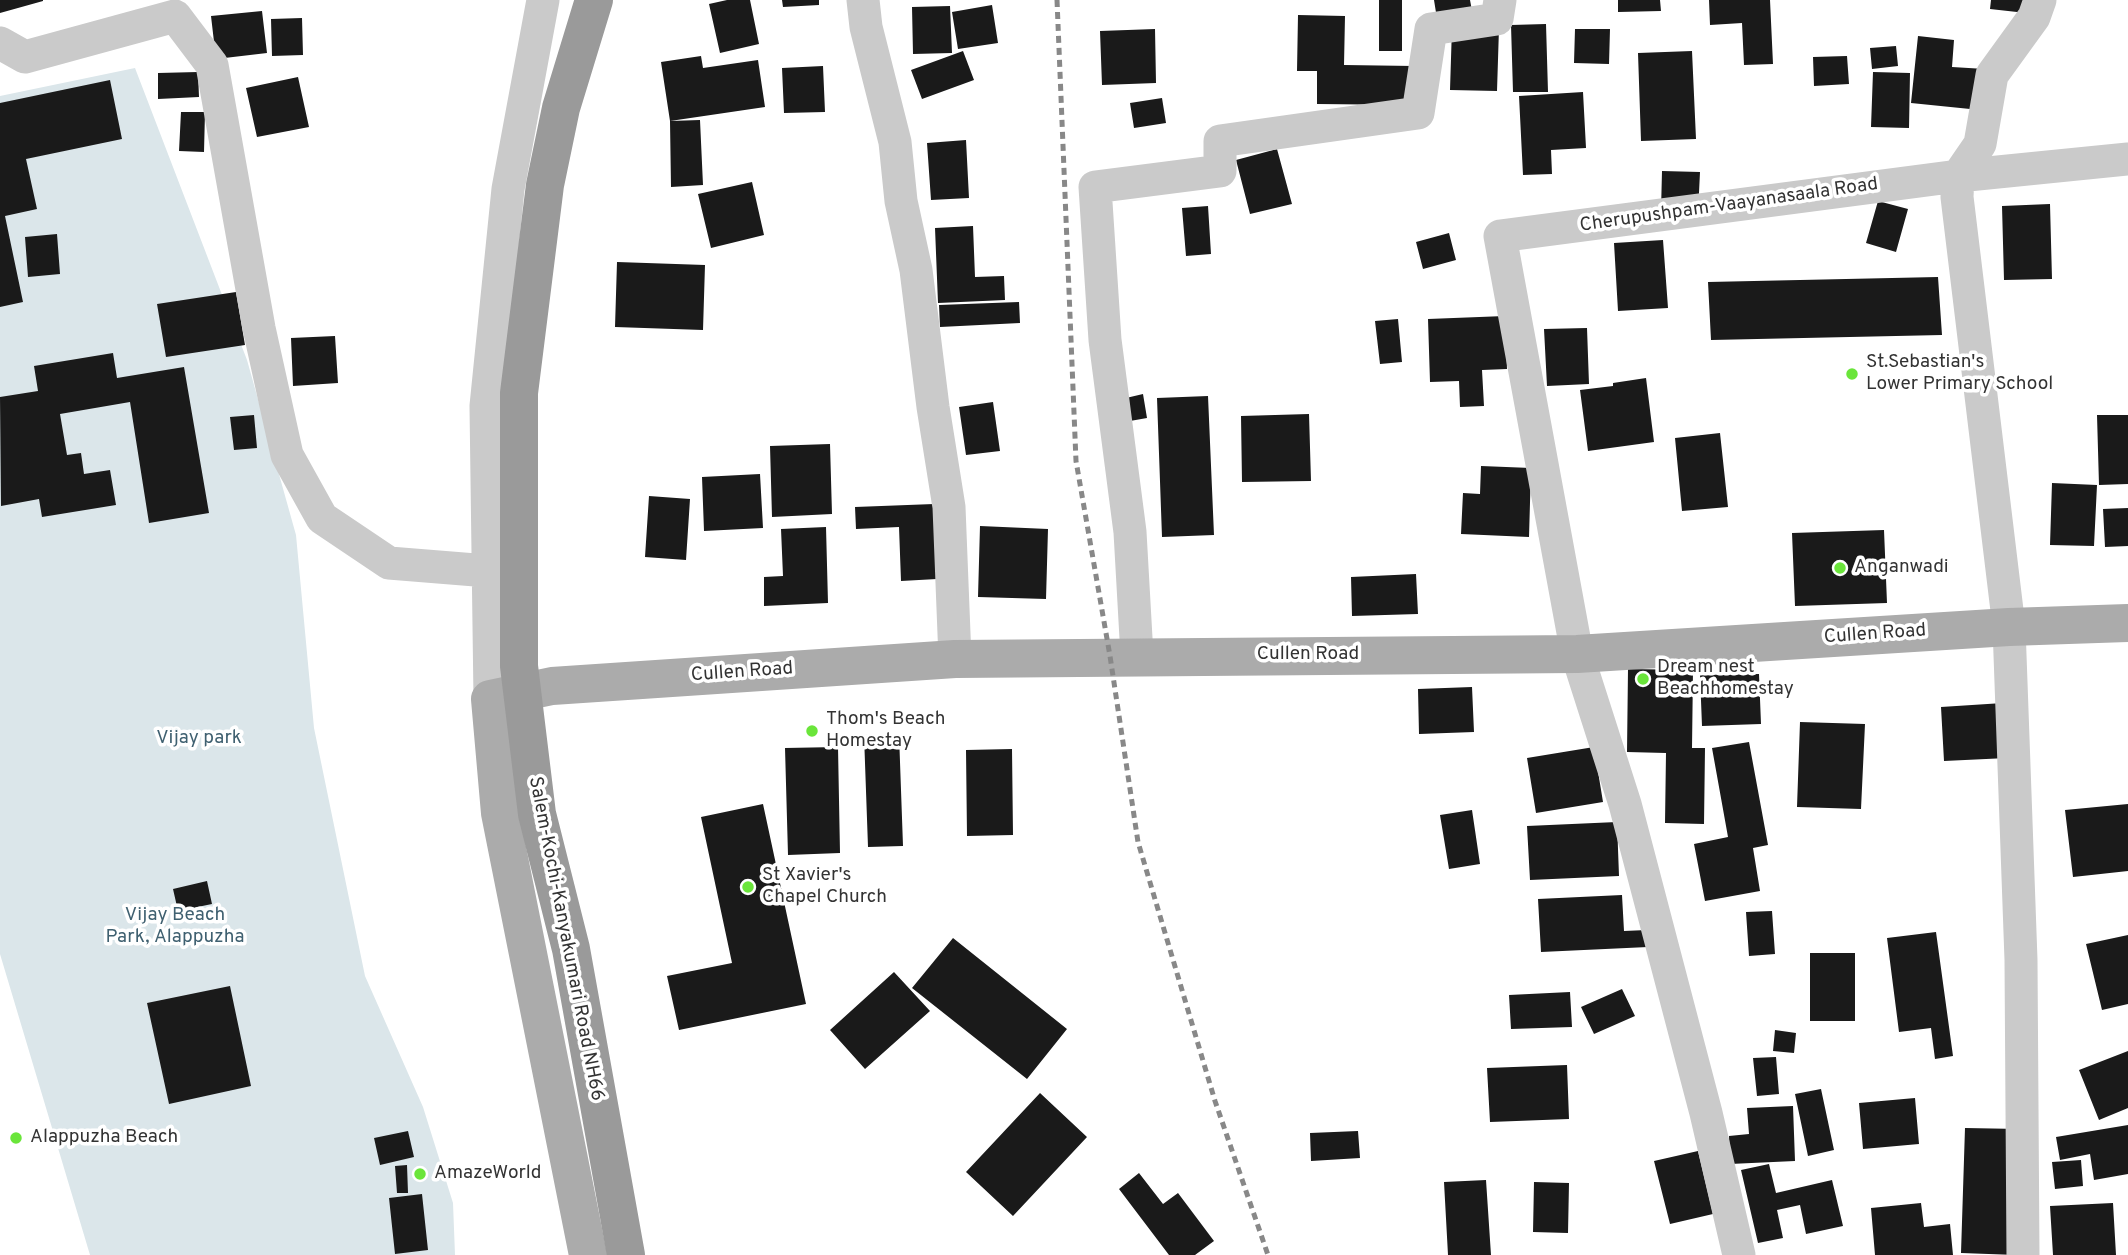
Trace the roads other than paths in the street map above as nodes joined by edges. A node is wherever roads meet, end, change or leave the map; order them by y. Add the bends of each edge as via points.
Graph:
1 (543, 0) edge
2 (594, 0) edge
3 (863, 0) edge
4 (1500, 0) edge
5 (2037, 8) edge
6 (0, 43) edge
7 (2128, 159) edge
8 (1958, 176) junction
9 (488, 571) junction
10 (2128, 623) edge
11 (2009, 627) junction
12 (1577, 654) junction
13 (1138, 656) junction
14 (956, 659) junction
15 (490, 699) junction
16 (588, 1255) edge
17 (626, 1255) edge
18 (1739, 1255) edge
19 (2023, 1255) edge

1 - 9 street via 508,189 485,406
2 - 17 highway, Salem-Kochi-Kanyakumari Road NH66, bridge via 561,108 545,185 519,393 519,666 537,814 570,949
3 - 14 street via 895,142 901,201 916,270 949,507
4 - 13 street via 1497,19 1431,29 1418,113 1220,141 1220,171 1095,187 1105,340 1129,532
5 - 8 street via 1992,75 1980,144
6 - 9 street via 25,57 175,16 212,65 259,328 287,455 322,518 388,563
7 - 8 street, Cherupushpam-Vaayanasaala Road
8 - 11 street
8 - 12 street, Cherupushpam-Vaayanasaala Road via 1500,236
9 - 15 street
10 - 11 main road, Cullen Road
11 - 12 main road, Cullen Road
11 - 19 street via 2021,960
12 - 13 main road, Cullen Road
12 - 18 street via 1625,804
13 - 14 main road, Cullen Road
14 - 15 main road, Cullen Road via 552,686
15 - 16 main road via 500,813

